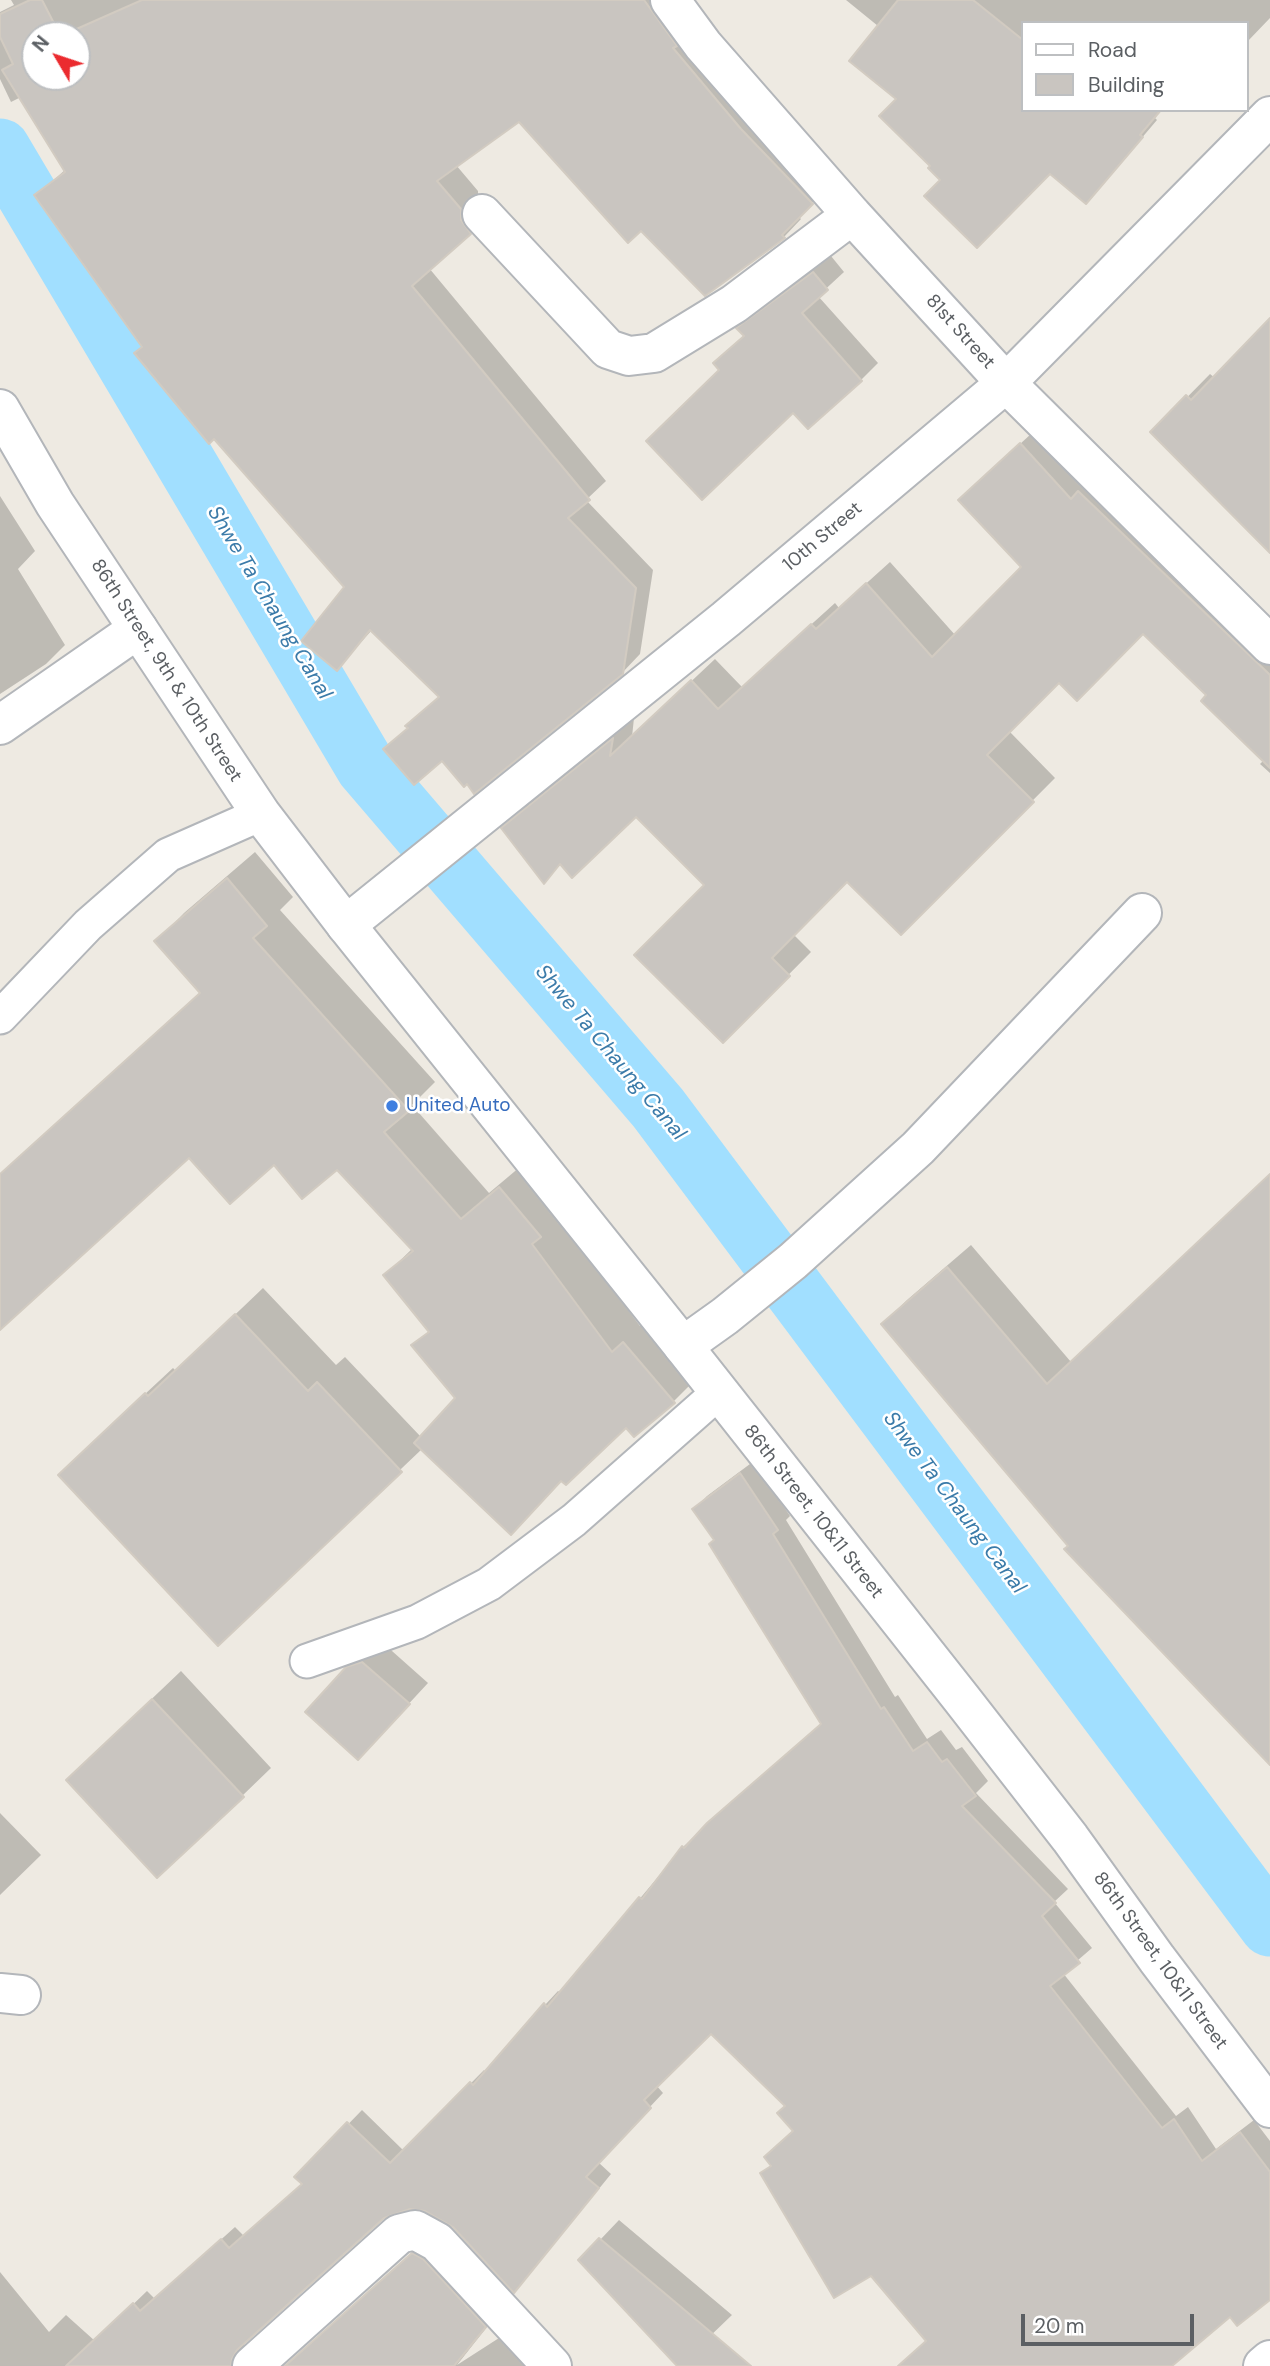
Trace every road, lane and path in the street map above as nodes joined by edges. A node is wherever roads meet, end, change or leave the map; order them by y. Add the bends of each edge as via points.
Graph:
1 (670, 0) edge
2 (1270, 116) edge
3 (482, 214) dead end
4 (852, 215) junction
5 (1006, 383) junction
6 (0, 409) edge
7 (138, 629) junction
8 (1270, 645) edge
9 (0, 725) edge
10 (261, 814) junction
11 (1142, 913) dead end
12 (346, 925) junction
13 (0, 1017) edge
14 (683, 1346) junction
15 (719, 1392) junction
16 (307, 1661) dead end
17 (1270, 2108) edge
18 (1270, 2360) edge
19 (252, 2366) edge
20 (552, 2366) edge
21 (1263, 2366) edge

1 - 4 street, 81st Street
2 - 5 street, 10th Street
3 - 4 street via 608,349 629,356 654,353 734,304
4 - 5 street, 81st Street
5 - 8 street, 81st Street
5 - 12 street, 10th Street via 726,619
6 - 7 street, 86th Street, 9th & 10th Street via 55,504
7 - 9 street
7 - 10 street, 86th Street, 9th & 10th Street
10 - 12 street, 86th Street, 9th & 10th Street
10 - 13 lane via 168,855 88,925
11 - 14 street via 918,1148 793,1261
12 - 14 street, 86th Street, 10&11 Street
14 - 15 street, 86th Street, 10&11 Street
15 - 16 lane via 574,1520 489,1584 416,1622
15 - 17 street, 86th Street, 10&11 Street via 1070,1838
18 - 21 street
19 - 20 street via 399,2234 415,2230 437,2242

